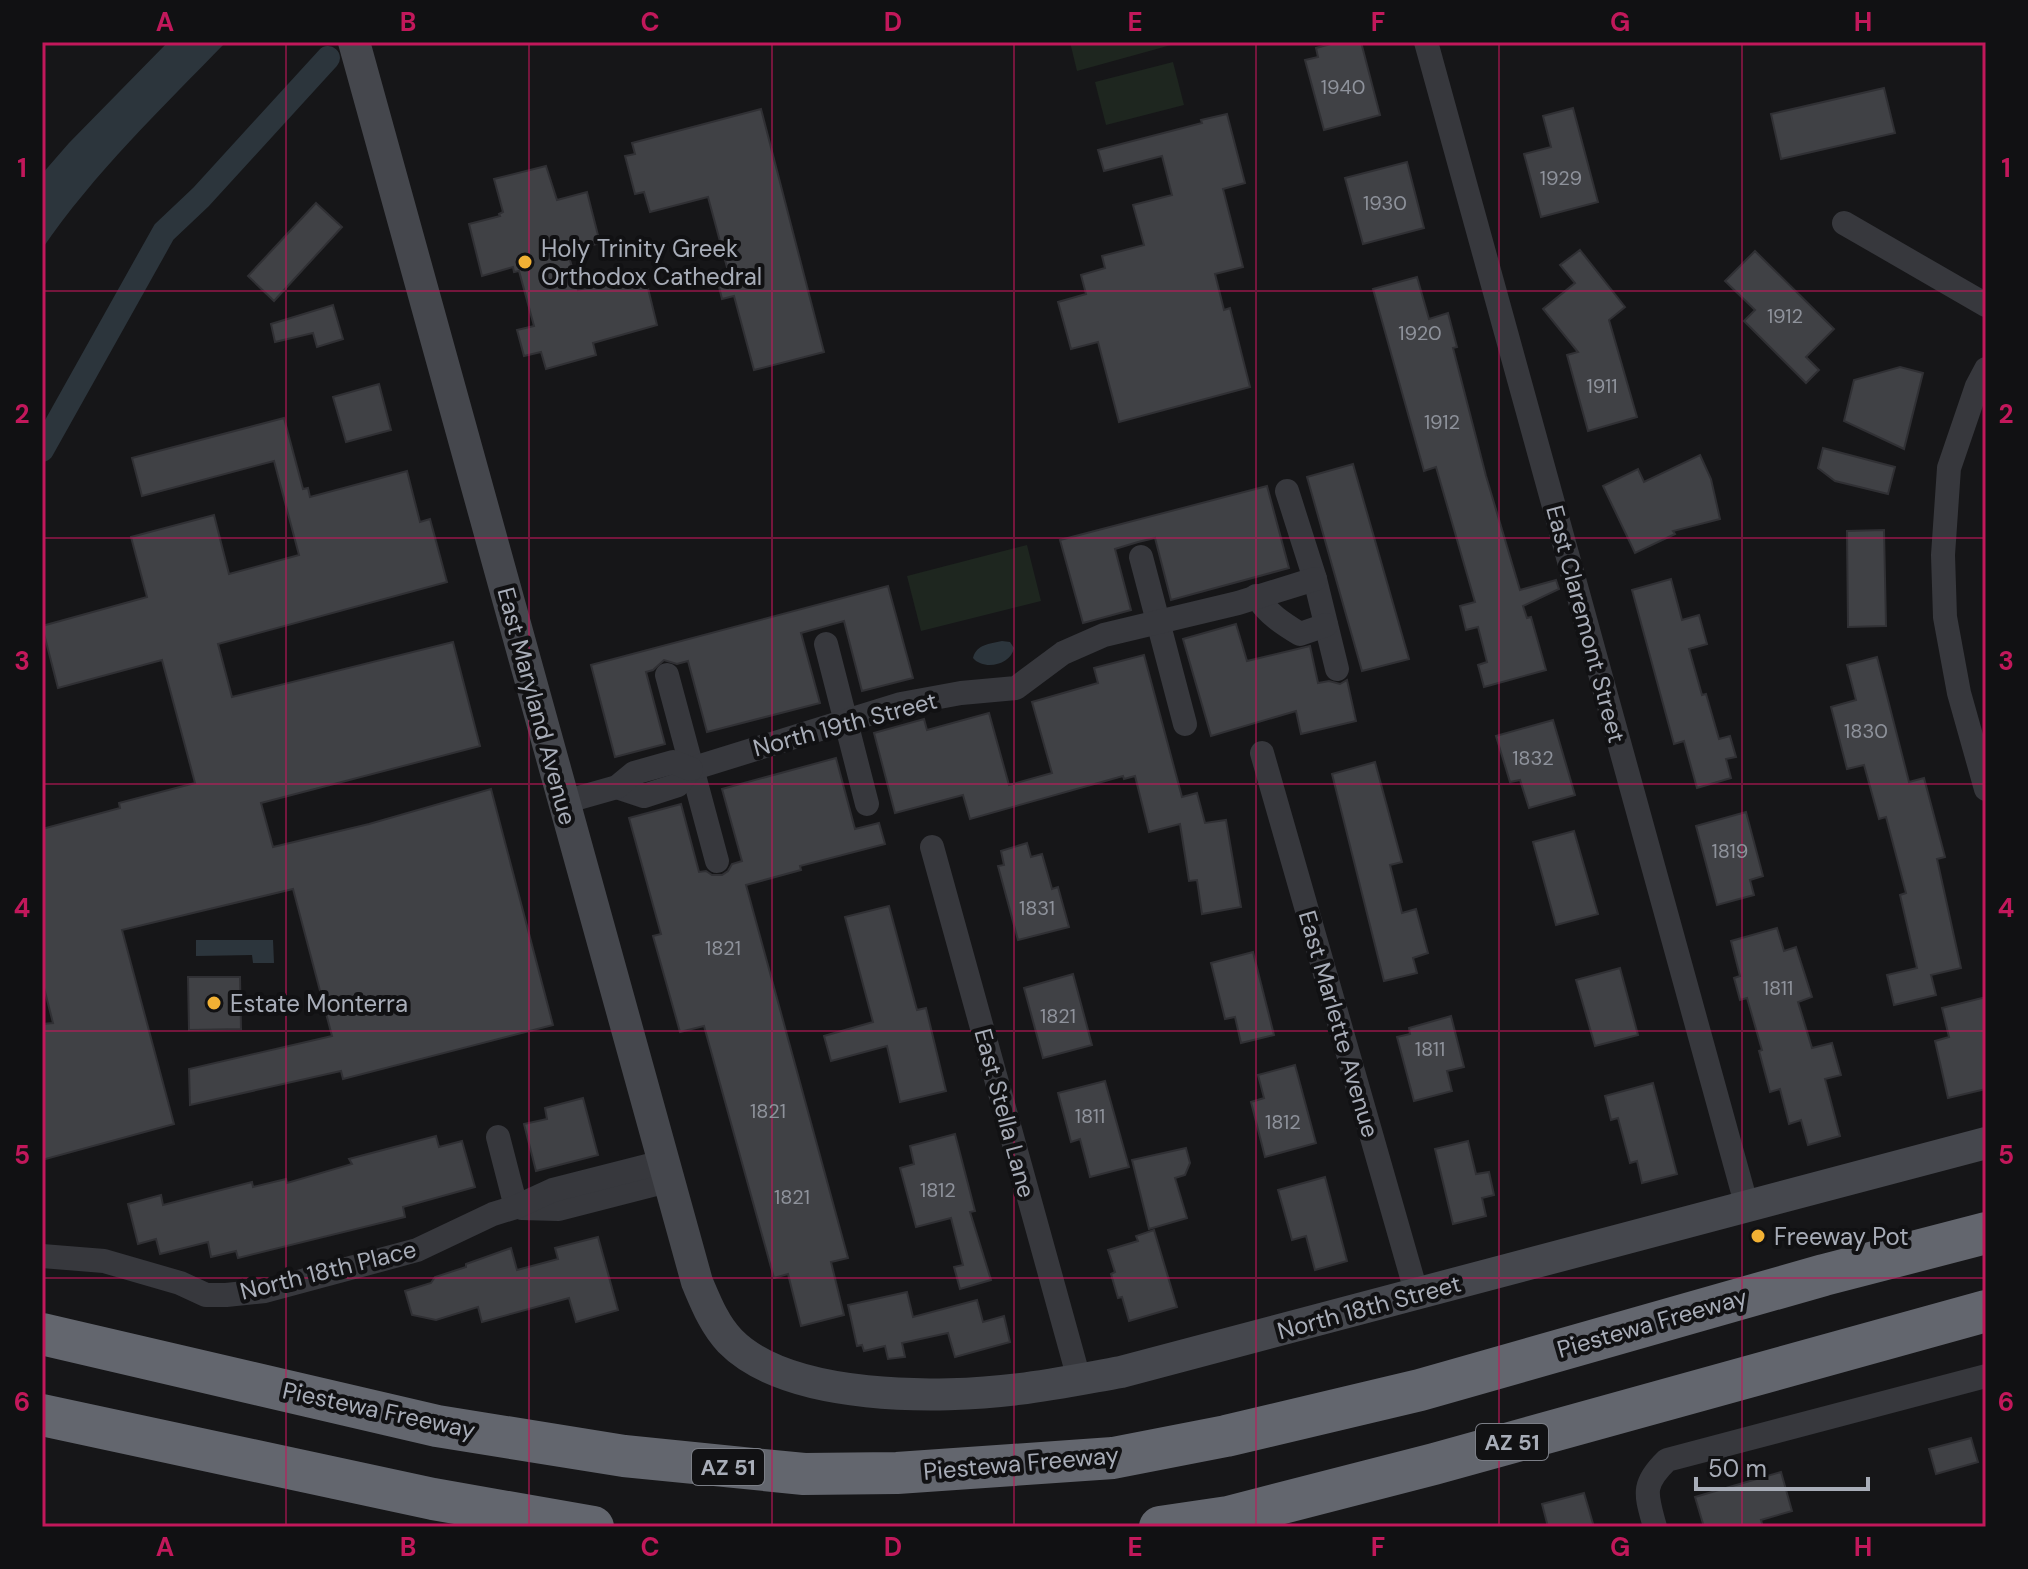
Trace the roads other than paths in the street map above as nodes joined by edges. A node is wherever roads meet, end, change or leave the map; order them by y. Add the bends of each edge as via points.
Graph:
1 (354, 42) edge
2 (1426, 42) edge
3 (1844, 223) dead end
4 (1986, 305) edge
5 (1986, 369) edge
6 (1287, 491) dead end
7 (1141, 557) dead end
8 (1315, 579) junction
9 (1256, 596) junction
10 (1158, 622) junction
11 (1326, 625) junction
12 (826, 644) dead end
13 (1337, 669) dead end
14 (667, 675) dead end
15 (844, 721) junction
16 (1185, 724) dead end
17 (1262, 753) dead end
18 (691, 769) junction
19 (1986, 789) edge
20 (564, 802) junction
21 (867, 804) dead end
22 (932, 847) dead end
23 (717, 861) dead end
24 (498, 1137) dead end
25 (1986, 1143) edge
26 (666, 1172) junction
27 (1986, 1202) edge
28 (516, 1207) junction
29 (1747, 1207) junction
30 (1986, 1233) edge
31 (42, 1256) edge
32 (1824, 1275) junction
33 (1417, 1295) junction
34 (1986, 1311) edge
35 (1986, 1329) edge
36 (42, 1334) edge
37 (1861, 1345) junction
38 (748, 1355) joint
39 (1986, 1376) edge
40 (1079, 1379) junction
41 (42, 1415) edge
42 (593, 1527) edge
43 (1160, 1527) edge
44 (1655, 1527) edge

1 - 20 street, East Maryland Avenue
2 - 29 street, East Claremont Street
3 - 4 street
5 - 19 street via 1949,468 1943,555 1945,617 1959,693
6 - 8 street
7 - 10 street
8 - 9 street, North 19th Street
8 - 11 street
9 - 10 street, North 19th Street
9 - 11 street via 1300,634
10 - 15 street, North 19th Street via 1104,635 1063,653 1016,688 901,704
10 - 16 street
11 - 13 street
12 - 15 street
14 - 18 street
15 - 18 street, North 19th Street
15 - 21 street
17 - 33 street, East Marlette Avenue
18 - 20 street, North 19th Street via 673,762 634,773 617,787
18 - 23 street
20 - 26 street, East Maryland Avenue
22 - 40 street, East Stella Lane
24 - 28 street
25 - 29 street, North 18th Street
26 - 28 street, North 18th Place
26 - 38 street, East Maryland Avenue via 706,1304 716,1324
27 - 32 highway via 1930,1220
28 - 31 street, North 18th Place via 417,1250 265,1291 206,1295 104,1261
29 - 33 street, North 18th Street
30 - 32 highway, Piestewa Freeway / AZ 51
32 - 36 highway, Piestewa Freeway / AZ 51 via 1420,1390 1226,1436 1113,1458 897,1473 804,1474 624,1456 437,1426
33 - 40 street, North 18th Street
34 - 37 highway, AZ 51
35 - 37 highway
37 - 43 highway, AZ 51 via 1434,1464 1228,1517
38 - 40 street, North 18th Street via 784,1375 851,1389 985,1392
39 - 44 street via 1667,1460 1650,1476 1647,1497
41 - 42 highway via 433,1499

